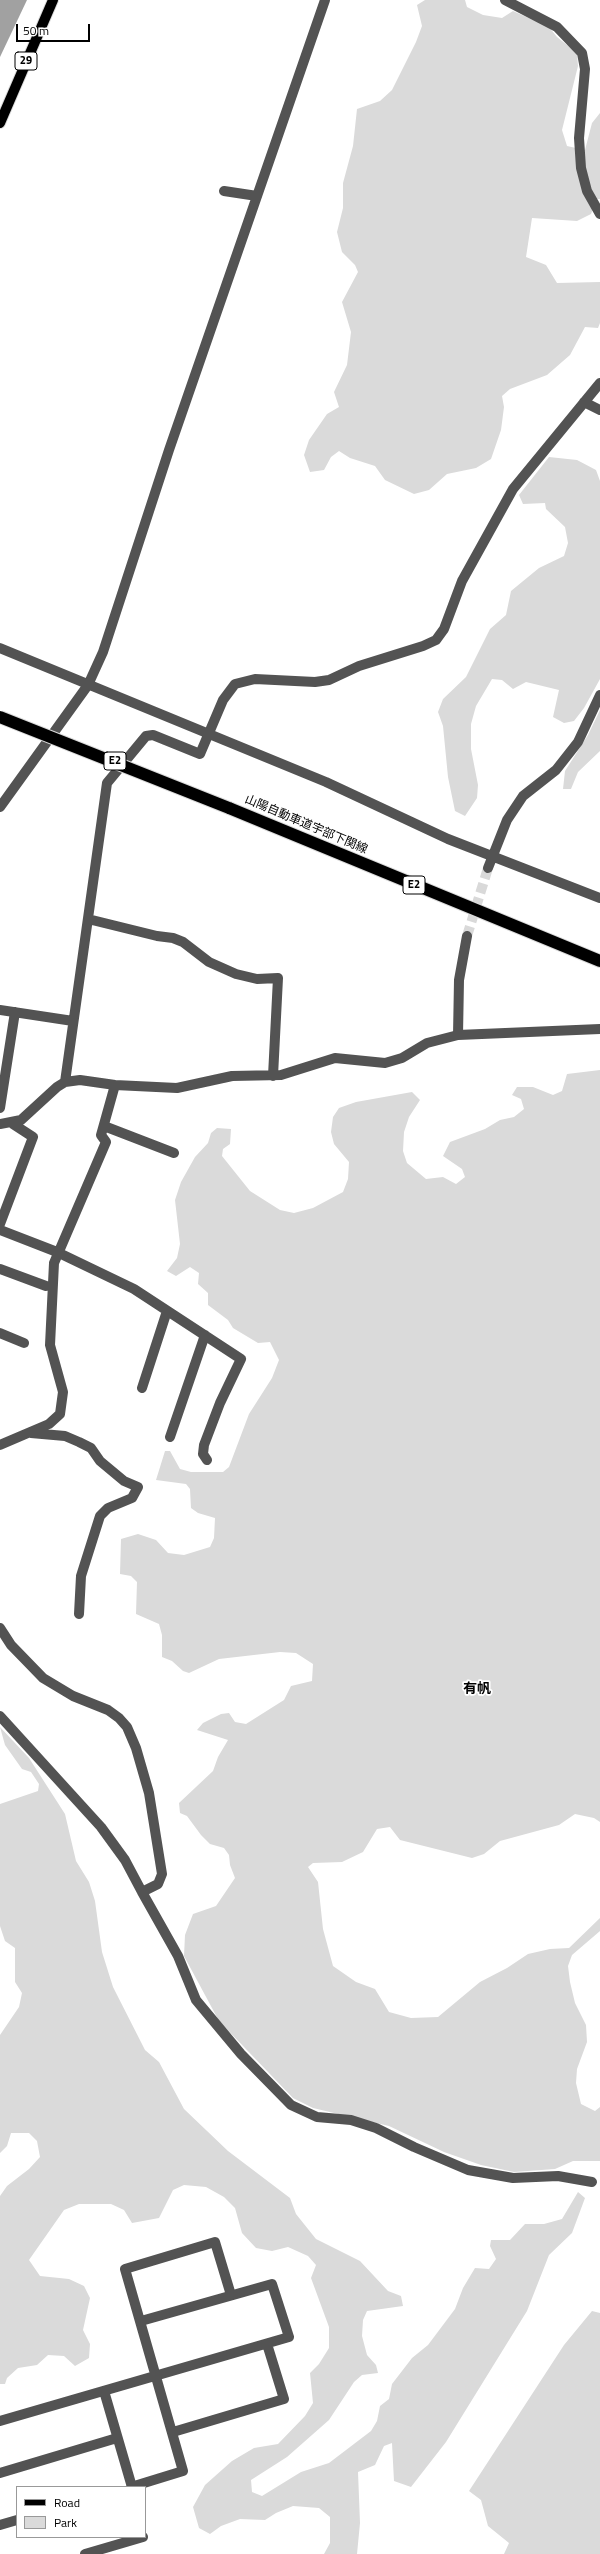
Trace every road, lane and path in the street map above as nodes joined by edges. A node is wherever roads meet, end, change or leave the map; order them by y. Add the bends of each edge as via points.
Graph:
1 (53, 0) edge
2 (325, 0) edge
3 (505, 0) edge
4 (0, 123) edge
5 (224, 191) dead end
6 (257, 196) junction
7 (600, 214) edge
8 (600, 383) edge
9 (584, 402) junction
10 (600, 410) edge
11 (0, 648) edge
12 (88, 685) junction
13 (600, 695) edge
14 (0, 717) edge
15 (210, 734) junction
16 (0, 806) edge
17 (492, 857) junction
18 (488, 868) tunnel mouth
19 (600, 898) edge
20 (88, 919) junction
21 (467, 936) tunnel mouth
22 (600, 962) edge
23 (0, 1010) edge
24 (15, 1012) junction
25 (73, 1021) junction
26 (600, 1029) edge
27 (458, 1035) junction
28 (273, 1076) junction
29 (65, 1082) junction
30 (114, 1084) junction
31 (0, 1108) edge
32 (0, 1124) edge
33 (12, 1124) junction
34 (104, 1126) junction
35 (174, 1153) dead end
36 (1, 1232) edge
37 (57, 1252) junction
38 (0, 1269) edge
39 (46, 1286) dead end
40 (167, 1311) junction
41 (0, 1333) edge
42 (205, 1335) junction
43 (24, 1342) dead end
44 (142, 1388) dead end
45 (30, 1433) junction
46 (170, 1437) dead end
47 (0, 1445) edge
48 (207, 1460) dead end
49 (79, 1614) dead end
50 (0, 1628) edge
51 (0, 1716) edge
52 (142, 1892) junction
53 (592, 2182) dead end
54 (231, 2295) junction
55 (141, 2321) junction
56 (267, 2344) junction
57 (156, 2376) junction
58 (104, 2391) junction
59 (0, 2421) edge
60 (173, 2432) junction
61 (117, 2438) junction
62 (0, 2473) edge
63 (132, 2486) edge
64 (135, 2486) edge
65 (16, 2520) edge
66 (0, 2525) edge
67 (141, 2538) edge
68 (85, 2554) edge

1 - 4 main road, 29
2 - 6 street
3 - 7 street via 557,27 582,53 585,69 579,138 581,168 586,191
5 - 6 street
6 - 12 street via 169,450 114,623
8 - 9 street
9 - 10 street
9 - 15 street via 513,489 462,580 444,630 436,640 359,666 328,680 315,682 255,679 235,684 223,700
11 - 12 street
12 - 15 street
12 - 16 street
13 - 17 street via 578,742 556,770 523,796 507,820
14 - 22 highway, 山陽自動車道宇部下関線 / E2, bridge via 229,808
15 - 17 street via 326,782 407,821
15 - 20 street via 200,754 153,735 146,736 107,783
17 - 18 street
17 - 19 street
20 - 25 street
20 - 28 street via 173,938 183,942 209,962 236,974 257,979 278,978
21 - 27 street via 462,950 459,980
23 - 24 street
24 - 25 street
24 - 31 street
25 - 29 street
26 - 27 street
27 - 28 street via 426,1043 402,1058 386,1063 335,1058
28 - 30 street via 232,1076 176,1088
29 - 30 street via 80,1080
29 - 33 street via 21,1120
30 - 34 street
32 - 33 street
33 - 36 street via 33,1137
34 - 35 street
34 - 37 street via 101,1135 106,1142 76,1218
36 - 37 street
37 - 40 street via 134,1290
37 - 45 street via 53,1278 50,1345 60,1379 63,1404 60,1414 49,1424
38 - 39 street
40 - 42 street
40 - 44 street
41 - 43 street
42 - 46 street
42 - 48 street via 241,1359 204,1445 203,1454
45 - 47 street
45 - 49 street via 65,1436 92,1448 100,1461 124,1481 138,1487 132,1498 108,1508 100,1516 81,1576
50 - 52 street via 43,1678 73,1696 108,1710 127,1727 149,1793 162,1874 158,1884
51 - 52 street via 101,1827 125,1860
52 - 53 street via 178,1956 196,2000 241,2054 291,2105 317,2118 351,2120 376,2128 468,2170 513,2178 558,2176
54 - 55 street
54 - 55 street via 215,2242 125,2269
54 - 56 street via 272,2284 289,2338
55 - 57 street
56 - 57 street
56 - 60 street via 284,2399
57 - 58 street
57 - 60 street
58 - 59 street
58 - 61 street
60 - 64 street via 183,2471
61 - 62 street
61 - 63 street
65 - 66 street
67 - 68 street

